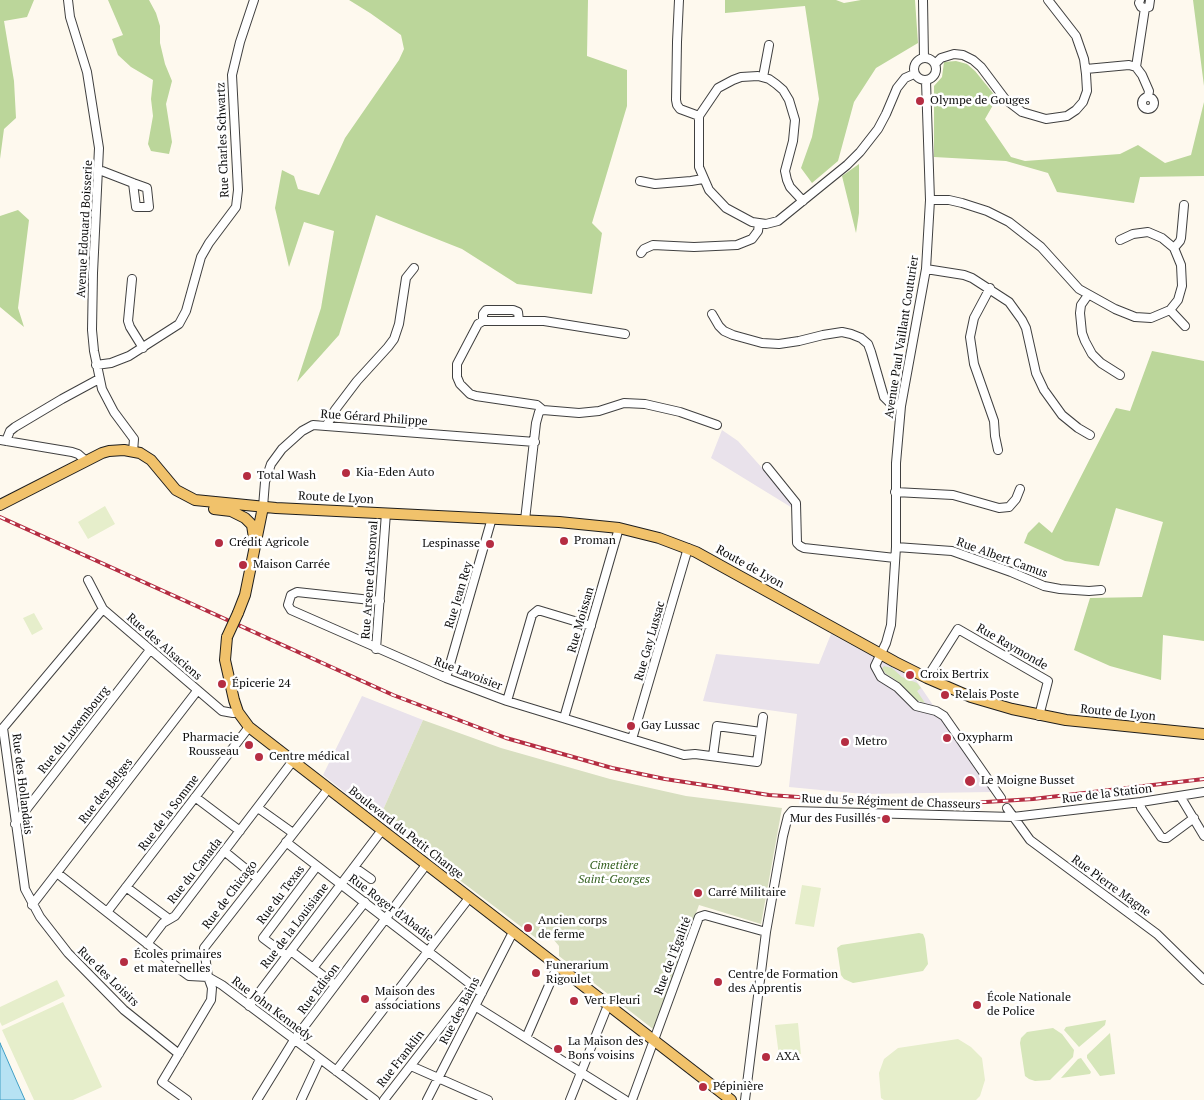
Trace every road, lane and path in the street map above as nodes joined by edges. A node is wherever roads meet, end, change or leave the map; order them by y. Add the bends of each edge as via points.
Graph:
1 (68, 0) edge
2 (254, 0) edge
3 (679, 0) edge
4 (923, 0) edge
5 (1048, 0) edge
6 (1140, 0) edge
7 (1150, 0) edge
8 (1145, 8) junction
9 (769, 45) dead end
10 (924, 58) junction
11 (935, 64) junction
12 (1136, 67) junction
13 (1086, 69) junction
14 (914, 74) junction
15 (763, 77) junction
16 (926, 81) junction
17 (1148, 97) dead end
18 (699, 116) junction
19 (98, 171) junction
20 (703, 179) junction
21 (640, 180) dead end
22 (133, 183) dead end
23 (930, 200) junction
24 (803, 201) junction
25 (1184, 205) dead end
26 (758, 224) junction
27 (1120, 240) dead end
28 (1174, 248) junction
29 (642, 253) dead end
30 (414, 268) dead end
31 (926, 269) junction
32 (132, 279) dead end
33 (990, 288) junction
34 (1088, 295) junction
35 (1170, 310) junction
36 (712, 314) dead end
37 (1185, 326) dead end
38 (625, 334) dead end
39 (144, 348) junction
40 (96, 365) junction
41 (1120, 374) dead end
42 (99, 379) junction
43 (901, 406) junction
44 (543, 410) junction
45 (327, 425) junction
46 (717, 425) dead end
47 (1090, 434) dead end
48 (3, 441) edge
49 (535, 442) junction
50 (58, 450) junction
51 (998, 450) dead end
52 (133, 452) junction
53 (86, 461) junction
54 (74, 467) junction
55 (767, 467) dead end
56 (1020, 490) dead end
57 (895, 492) junction
58 (200, 501) junction
59 (0, 505) edge
60 (262, 506) junction
61 (386, 513) junction
62 (492, 518) junction
63 (525, 520) junction
64 (252, 525) junction
65 (619, 528) junction
66 (896, 547) junction
67 (688, 548) junction
68 (253, 553) junction
69 (895, 558) junction
70 (88, 580) dead end
71 (381, 588) junction
72 (390, 589) dead end
73 (1101, 590) dead end
74 (380, 601) junction
75 (103, 609) junction
76 (591, 626) junction
77 (376, 649) junction
78 (150, 650) junction
79 (881, 654) junction
80 (446, 678) junction
81 (927, 678) junction
82 (197, 691) junction
83 (507, 701) junction
84 (238, 712) junction
85 (1039, 716) junction
86 (763, 717) dead end
87 (564, 718) junction
88 (249, 727) junction
89 (761, 732) junction
90 (1204, 734) edge
91 (632, 739) junction
92 (713, 756) junction
93 (292, 762) junction
94 (328, 789) junction
95 (1204, 792) edge
96 (1180, 796) junction
97 (195, 797) junction
98 (1001, 798) dead end
99 (1141, 802) junction
100 (258, 808) junction
101 (1007, 808) dead end
102 (1013, 817) junction
103 (1194, 818) junction
104 (16, 824) junction
105 (382, 830) junction
106 (240, 831) junction
107 (292, 833) junction
108 (1204, 836) edge
109 (286, 842) junction
110 (224, 851) junction
111 (426, 865) junction
112 (318, 866) junction
113 (354, 867) junction
114 (57, 873) junction
115 (257, 878) junction
116 (371, 879) dead end
117 (341, 884) junction
118 (126, 887) junction
119 (469, 898) junction
120 (365, 902) junction
121 (32, 905) junction
122 (106, 912) junction
123 (386, 918) junction
124 (169, 919) junction
125 (513, 932) junction
126 (766, 932) junction
127 (147, 944) junction
128 (428, 951) junction
129 (289, 954) junction
130 (557, 966) junction
131 (313, 968) junction
132 (208, 977) junction
133 (1204, 980) edge
134 (335, 985) junction
135 (473, 985) junction
136 (482, 992) junction
137 (608, 1005) junction
138 (249, 1006) junction
139 (475, 1006) junction
140 (526, 1038) junction
141 (294, 1040) junction
142 (654, 1040) junction
143 (179, 1054) junction
144 (320, 1059) junction
145 (411, 1066) junction
146 (336, 1071) junction
147 (581, 1073) junction
148 (438, 1078) junction
149 (365, 1097) edge
150 (187, 1100) edge
151 (257, 1100) edge
152 (301, 1100) edge
153 (375, 1100) edge
154 (384, 1100) edge
155 (427, 1100) edge
156 (488, 1100) edge
157 (570, 1100) edge
158 (625, 1100) edge
159 (632, 1100) edge
160 (731, 1100) edge
161 (745, 1100) edge

1 - 19 street, Avenue Edouard Boisserie via 86,72 99,148
2 - 39 street, Rue Charles Schwartz via 232,75 237,203 201,257 186,310 178,324
3 - 18 street via 676,100 680,109
4 - 10 street
5 - 13 street via 1076,36
6 - 8 street via 1141,7
7 - 8 street
8 - 12 street
9 - 15 street
10 - 11 street
10 - 14 street via 915,63
11 - 13 street via 941,58 954,54 973,60 1013,106 1034,117 1046,119 1067,116 1083,102 1087,91
11 - 16 street via 935,75
12 - 13 street
12 - 17 street via 1142,75
14 - 16 street
14 - 24 street via 905,78 897,88 882,122 860,152
15 - 18 street via 741,77 725,83
15 - 24 street via 783,90 792,109 795,130 785,171 786,180
16 - 23 street, Avenue Paul Vaillant Couturier
18 - 20 street via 699,167
19 - 22 street
19 - 40 street, Avenue Edouard Boisserie via 92,330
20 - 21 street via 655,184
20 - 26 street via 721,204
23 - 31 street, Avenue Paul Vaillant Couturier
23 - 34 street via 962,203 1009,222 1041,247
24 - 26 street via 778,221
25 - 28 street via 1181,238
26 - 29 street via 758,231 752,239 737,245 653,245
27 - 28 street via 1148,232
28 - 35 street via 1181,265 1182,286 1178,300
30 - 45 street via 406,278 394,339 334,410
31 - 33 street via 964,275
31 - 43 street, Avenue Paul Vaillant Couturier
32 - 39 street via 128,321
33 - 47 street via 1009,302 1022,320 1036,373 1050,399 1071,423
33 - 51 street via 974,318 970,337 974,364 994,420
34 - 35 street via 1135,317 1151,318
34 - 41 street via 1080,312 1084,341 1101,363
35 - 37 street
36 - 43 street via 724,331 762,343 789,343 842,332 861,338 868,344 884,397 891,404
38 - 44 street via 519,321 518,312 513,310 486,310 483,322 475,328 457,364 460,384 476,396 537,404
39 - 40 street, Rue Charles Schwartz via 120,360
40 - 42 street, Avenue Edouard Boisserie
42 - 48 street via 15,427
42 - 52 street, Avenue Edouard Boisserie via 106,398 134,439
43 - 57 street, Avenue Paul Vaillant Couturier
44 - 46 street via 580,413 624,403 645,404
44 - 49 street via 538,415
45 - 49 street, Rue Gérard Philippe
45 - 60 street, Rue Gérard Philippe via 314,425 302,431 275,457 268,472
48 - 50 street
49 - 63 street
50 - 53 street via 78,454
50 - 54 street via 69,456
52 - 53 main road via 109,451
52 - 58 main road via 152,460 182,494
53 - 54 main road
54 - 59 main road
55 - 69 street via 796,503 797,543 800,546
56 - 57 street via 1009,507 999,508 953,495
57 - 66 street, Avenue Paul Vaillant Couturier
58 - 60 main road, Route de Lyon
58 - 64 main road via 212,508 240,515
60 - 61 main road, Route de Lyon
60 - 64 main road via 254,512
60 - 68 main road, Boulevard du Petit Change
61 - 62 main road, Route de Lyon
61 - 71 street, Rue Arsene d'Arsonval
62 - 63 main road, Route de Lyon
62 - 80 street, Rue Jean Rey
63 - 65 main road, Route de Lyon
64 - 68 main road
65 - 67 main road, Route de Lyon
65 - 76 street, Rue Moissan
66 - 69 street, Avenue Paul Vaillant Couturier
66 - 73 street, Rue Albert Camus via 952,551 1044,586 1074,591
67 - 79 main road, Route de Lyon
67 - 91 street, Rue Gay Lussac
68 - 84 main road, Boulevard du Petit Change, bridge via 245,595 227,637 225,660
69 - 79 street, Avenue Paul Vaillant Couturier via 891,625
70 - 75 street, Rue des Alsaciens
71 - 72 street
71 - 74 street, Rue Arsene d'Arsonval
74 - 77 street, Rue Arsene d'Arsonval
74 - 77 street, Rue Lavoisier via 297,592 288,602 291,610
75 - 78 street, Rue des Alsaciens
75 - 104 street, Rue des Hollandais via 3,728
76 - 83 street via 538,610 532,615
76 - 87 street, Rue Moissan
77 - 80 street, Rue Lavoisier
78 - 82 street, Rue des Alsaciens
78 - 104 street, Rue du Luxembourg
79 - 81 main road, Route de Lyon
79 - 98 street via 875,666 877,673 916,706 944,716
80 - 83 street, Rue Lavoisier
81 - 85 main road, Route de Lyon via 971,697
81 - 85 street, Rue Raymonde via 958,628 1048,681
82 - 84 street, Rue des Alsaciens via 224,712
82 - 114 street, Rue des Belges
83 - 87 street, Rue Lavoisier
84 - 88 main road, Boulevard du Petit Change
85 - 90 main road, Route de Lyon
86 - 89 street
87 - 91 street, Rue Lavoisier
88 - 93 main road, Boulevard du Petit Change
88 - 97 street, Rue de la Somme
89 - 92 street, Rue Lavoisier via 757,762
89 - 92 street via 717,726
91 - 92 street, Rue Lavoisier via 684,754
93 - 94 main road, Boulevard du Petit Change
93 - 100 street, Rue du Canada
94 - 105 main road, Boulevard du Petit Change
94 - 107 street, Rue de Chicago
95 - 96 street, Rue de la Station
96 - 99 street, Rue de la Station
96 - 103 street
97 - 106 street
97 - 118 street, Rue de la Somme
99 - 102 street, Rue de la Station
99 - 103 street via 1141,808 1164,838
100 - 106 street, Rue du Canada
100 - 107 street
101 - 102 street, Rue Pierre Magne
102 - 126 street, Rue du 5e Régiment de Chasseurs via 795,810 786,822
102 - 133 street, Rue Pierre Magne via 1030,840 1157,934
103 - 108 street
104 - 121 street, Rue des Hollandais via 25,889
105 - 111 main road, Boulevard du Petit Change
105 - 113 street, Rue de la Louisiane
106 - 110 street, Rue du Canada
107 - 109 street, Rue de Chicago
109 - 112 street, Rue Roger d'Abadie
109 - 115 street, Rue de Chicago
110 - 115 street
110 - 124 street, Rue du Canada
111 - 119 main road, Boulevard du Petit Change
111 - 123 street, Rue Edison
112 - 117 street, Rue Roger d'Abadie
112 - 129 street, Rue du Texas via 263,938
113 - 116 street
113 - 117 street, Rue de la Louisiane
114 - 121 street, Rue des Belges
114 - 122 street, Rue John Kennedy
115 - 132 street, Rue de Chicago via 204,948
117 - 120 street, Rue Roger d'Abadie
117 - 129 street, Rue de la Louisiane
118 - 122 street, Rue de la Somme
118 - 124 street
119 - 125 main road, Boulevard du Petit Change
119 - 128 street
120 - 123 street, Rue Roger d'Abadie
120 - 131 street
121 - 143 street, Rue des Loisirs via 68,953 104,991
122 - 127 street, Rue John Kennedy
123 - 128 street, Rue Roger d'Abadie
123 - 134 street, Rue Edison
124 - 127 street, Rue du Canada
125 - 130 main road, Boulevard du Petit Change
125 - 136 street, Rue des Bains
126 - 142 street, Rue de l'Égalité via 699,916
126 - 161 street, Rue du 5e Régiment de Chasseurs
127 - 132 street, Rue John Kennedy via 189,976
128 - 135 street, Rue Roger d'Abadie
128 - 146 street
129 - 131 street
129 - 138 street, Rue de la Louisiane
130 - 137 main road, Boulevard du Petit Change
130 - 140 street
131 - 134 street
132 - 138 street, Rue John Kennedy
132 - 143 street, Rue de Chicago via 212,988 211,1000
134 - 141 street, Rue Edison
135 - 136 street, Rue Roger d'Abadie
135 - 145 street, Rue Franklin
136 - 139 street, Rue des Bains
137 - 142 main road, Boulevard du Petit Change
137 - 147 street
138 - 141 street, Rue John Kennedy
139 - 140 street
139 - 148 street, Rue des Bains
140 - 147 street
141 - 144 street, Rue John Kennedy
141 - 151 street, Rue Edison
142 - 159 street
142 - 160 main road, Boulevard du Petit Change
143 - 150 street, Rue de Chicago via 162,1082
144 - 146 street, Rue John Kennedy
144 - 152 street
145 - 148 street
145 - 154 street, Rue Franklin
146 - 149 street, Rue John Kennedy
147 - 157 street
147 - 158 street
148 - 155 street, Rue des Bains
148 - 156 street
149 - 153 street, Rue John Kennedy

